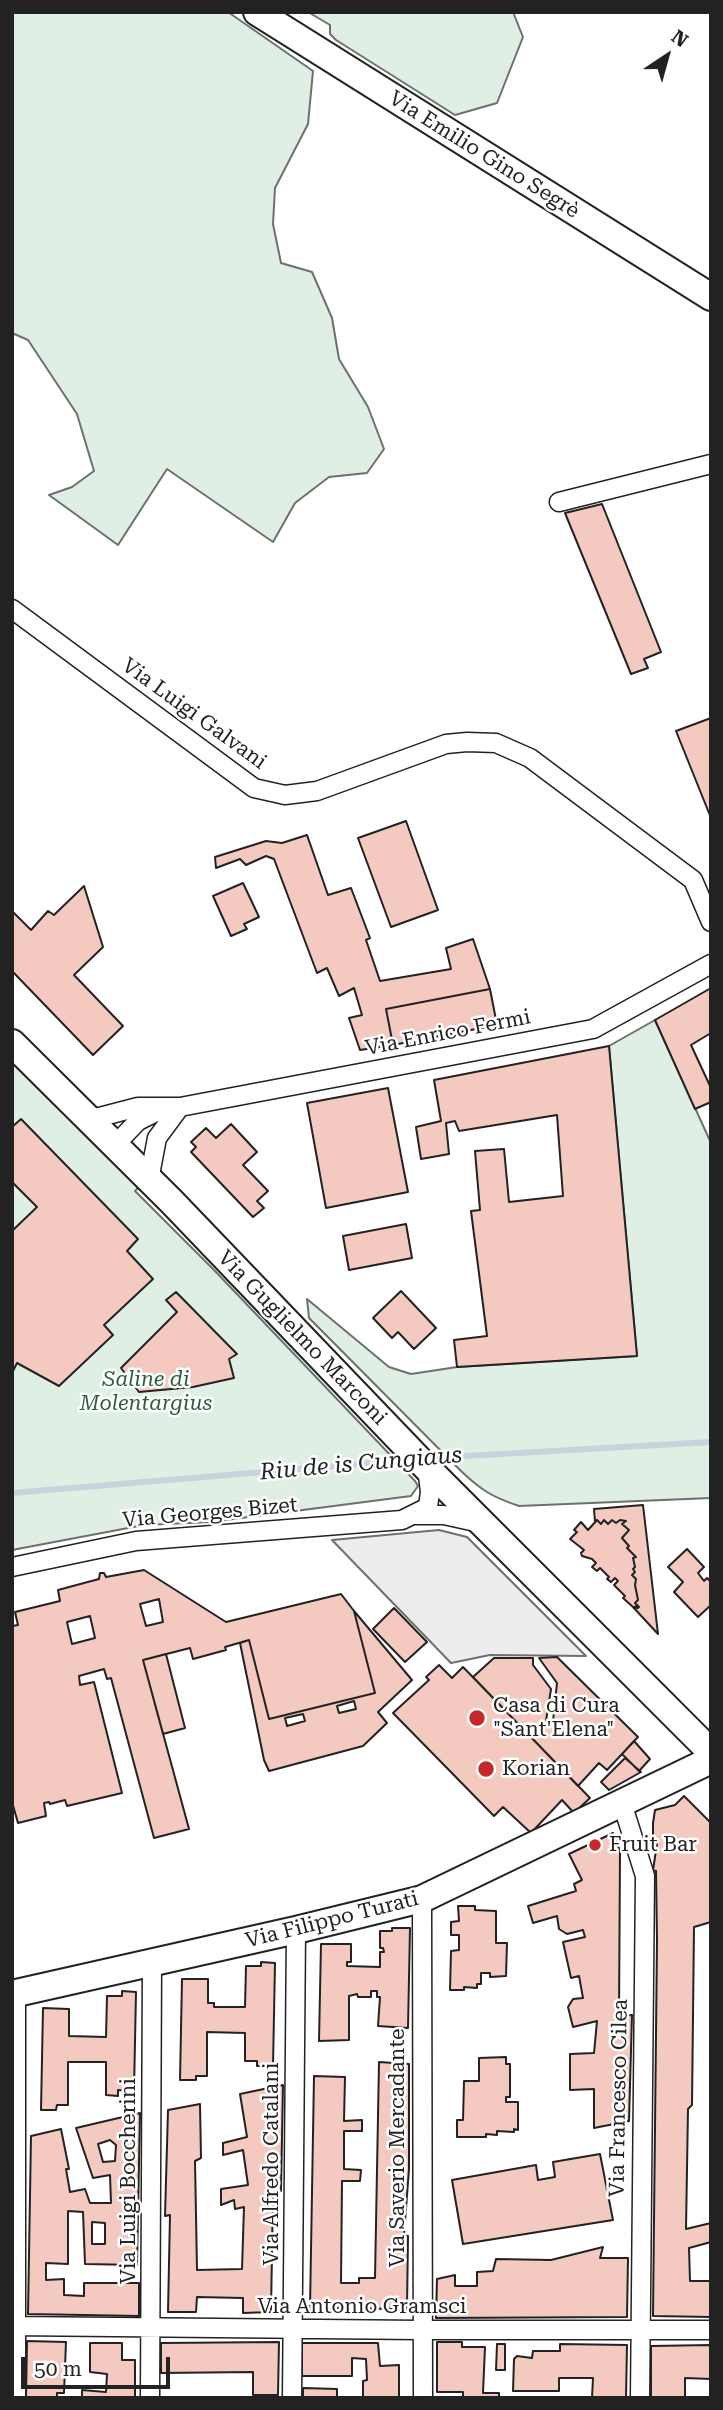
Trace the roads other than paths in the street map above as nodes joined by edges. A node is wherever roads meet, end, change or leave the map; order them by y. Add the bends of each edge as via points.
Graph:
1 (257, 12) edge
2 (711, 297) edge
3 (711, 464) edge
4 (559, 502) dead end
5 (12, 609) edge
6 (711, 922) edge
7 (711, 964) edge
8 (12, 1044) edge
9 (173, 1107) junction
10 (88, 1120) junction
11 (114, 1146) junction
12 (149, 1181) junction
13 (428, 1480) junction
14 (414, 1515) junction
15 (475, 1517) junction
16 (12, 1567) edge
17 (711, 1752) edge
18 (711, 1760) edge
19 (622, 1803) junction
20 (422, 1899) junction
21 (296, 1930) junction
22 (152, 1964) junction
23 (14, 1993) edge
24 (15, 2325) edge
25 (151, 2328) junction
26 (294, 2329) junction
27 (421, 2330) junction
28 (711, 2330) edge
29 (639, 2331) junction
30 (16, 2398) edge
31 (150, 2398) edge
32 (292, 2398) edge
33 (423, 2398) edge
34 (640, 2398) edge

1 - 2 street, Via Emilio Gino Segrè
3 - 4 street
5 - 6 street, Via Luigi Galvani via 254,788 285,795 317,791 446,744 496,743 530,758 693,880
7 - 9 street, Via Enrico Fermi via 593,1029
8 - 10 street, Via Guglielmo Marconi
9 - 10 street, Via Enrico Fermi via 138,1107
9 - 11 street via 138,1121
9 - 12 street via 157,1138
10 - 11 street, Via Guglielmo Marconi
11 - 12 street, Via Guglielmo Marconi
12 - 13 street, Via Guglielmo Marconi via 306,1343
13 - 14 street via 428,1507
13 - 15 street, Via Guglielmo Marconi
14 - 15 street, Via Georges Bizet
14 - 16 street, Via Georges Bizet via 402,1520 136,1541
15 - 17 street, Via Guglielmo Marconi
18 - 19 street, Via Filippo Turati
19 - 20 street, Via Filippo Turati
19 - 29 street, Via Francesco Cilea via 645,1876
20 - 21 street, Via Filippo Turati
20 - 27 street, Via Saverio Mercadante
21 - 22 street, Via Filippo Turati
21 - 26 street, Via Alfredo Catalani
22 - 23 street, Via Filippo Turati
22 - 25 street, Via Luigi Boccherini
23 - 24 street
24 - 25 street, Via Antonio Gramsci
24 - 30 street
25 - 26 street, Via Antonio Gramsci
25 - 31 street, Via Luigi Boccherini
26 - 27 street, Via Antonio Gramsci
26 - 32 street, Via Alfredo Catalani
27 - 29 street, Via Antonio Gramsci
27 - 33 street, Via Saverio Mercadante
28 - 29 street, Via Antonio Gramsci
29 - 34 street, Via Francesco Cilea

